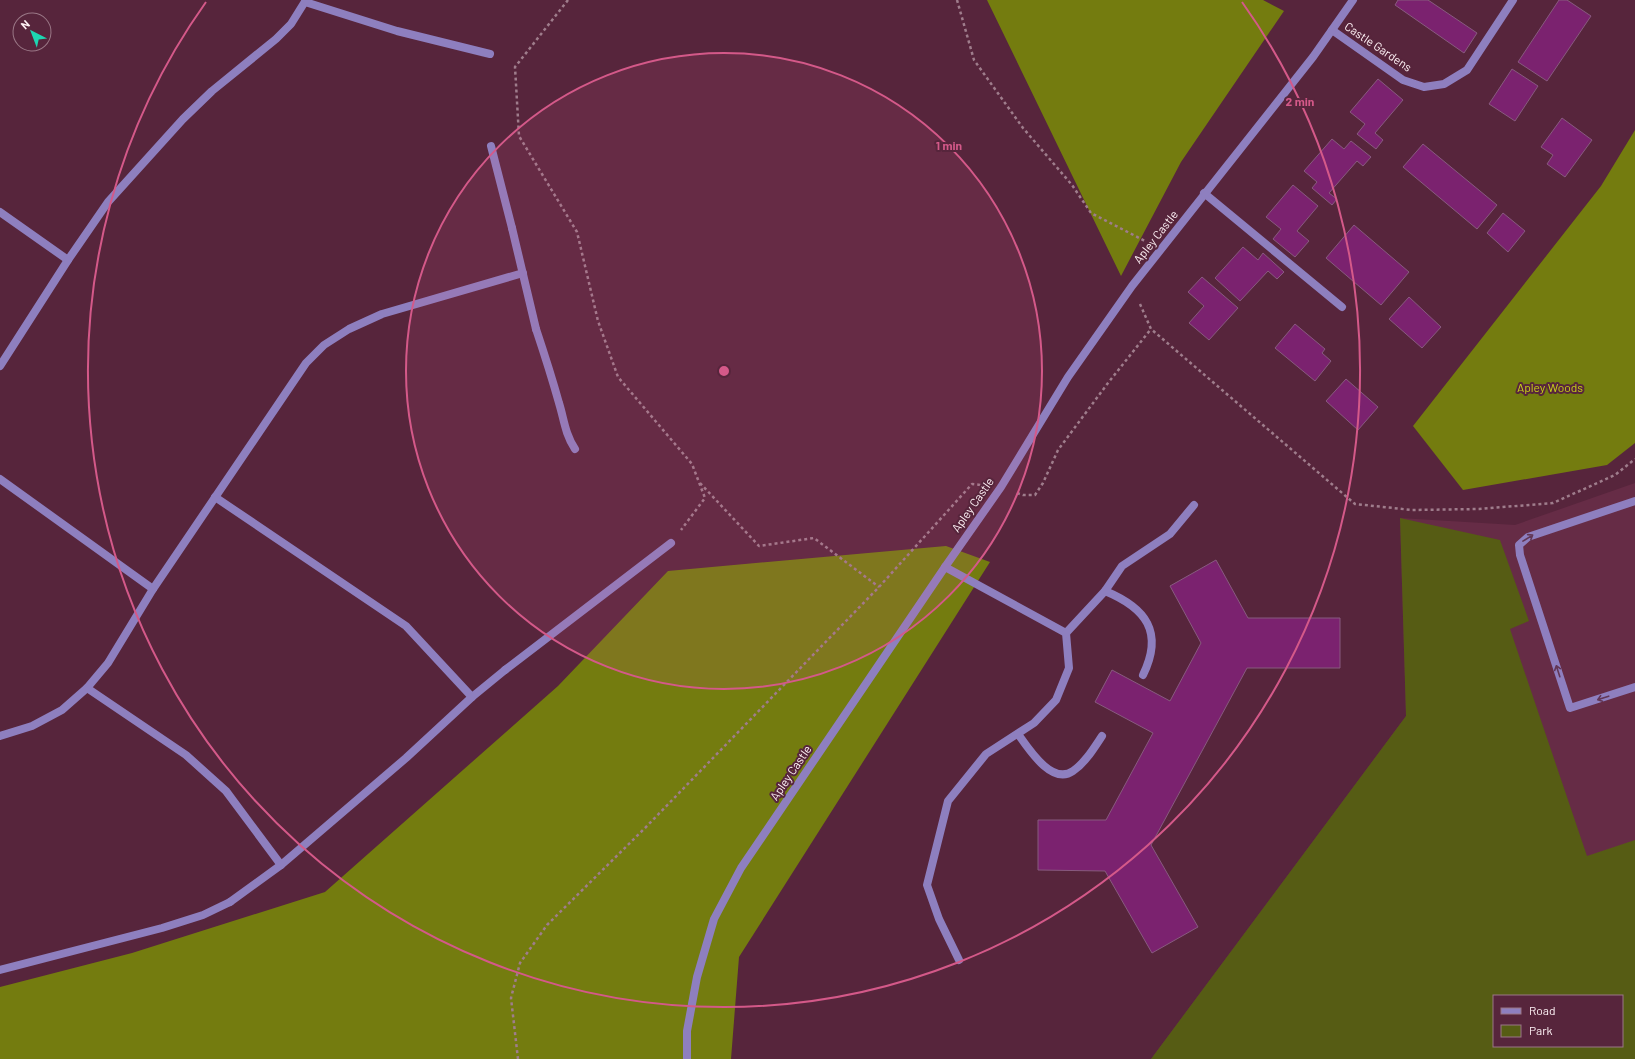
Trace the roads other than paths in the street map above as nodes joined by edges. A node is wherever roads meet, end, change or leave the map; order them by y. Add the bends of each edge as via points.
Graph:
1 (1353, 0) edge
2 (1513, 0) edge
3 (306, 1) edge
4 (1332, 30) junction
5 (490, 54) dead end
6 (491, 146) dead end
7 (1204, 193) junction
8 (0, 212) edge
9 (68, 260) junction
10 (523, 273) junction
11 (1342, 307) dead end
12 (0, 366) edge
13 (575, 449) dead end
14 (0, 478) edge
15 (215, 497) junction
16 (1635, 501) edge
17 (1194, 505) dead end
18 (671, 543) road end
19 (945, 567) junction
20 (153, 589) junction
21 (1105, 591) junction
22 (1066, 633) junction
23 (1143, 675) dead end
24 (1635, 687) edge
25 (87, 688) junction
26 (472, 697) junction
27 (1018, 734) junction
28 (0, 736) edge
29 (1102, 736) dead end
30 (281, 865) junction
31 (959, 960) dead end
32 (0, 970) edge
33 (687, 1059) edge

1 - 4 street, Apley Castle
2 - 4 street, Castle Gardens via 1467,70 1444,84 1424,87 1403,80
3 - 5 street via 396,31
3 - 9 street via 291,24 276,39 212,91 157,146 108,202
4 - 7 street, Apley Castle
6 - 10 street
7 - 11 street
7 - 19 street, Apley Castle via 1132,286 1068,377 1001,487
8 - 9 street
9 - 12 street
10 - 13 street via 536,329 560,405 564,428
10 - 15 street via 382,314 348,329 324,345 306,362
14 - 20 street
15 - 20 street
15 - 26 street via 406,626
24 -> 16 street via 1570,708 1520,555 1519,545 1528,537
17 - 21 street via 1170,534 1122,566
18 - 26 street
19 - 22 street
19 - 33 street, Apley Castle via 741,868 714,919 697,977 687,1031
20 - 25 street via 108,663
21 - 22 street
21 - 23 street via 1133,606 1151,632 1153,648
22 - 27 street via 1069,668 1056,700 1034,723
25 - 28 street via 62,710 32,726
25 - 30 street via 186,755 226,790
26 - 30 street via 406,758
27 - 29 street via 1036,758 1056,774 1064,775 1072,772 1084,760
27 - 31 street via 986,754 948,801 926,885 939,920
30 - 32 street via 230,902 203,915

